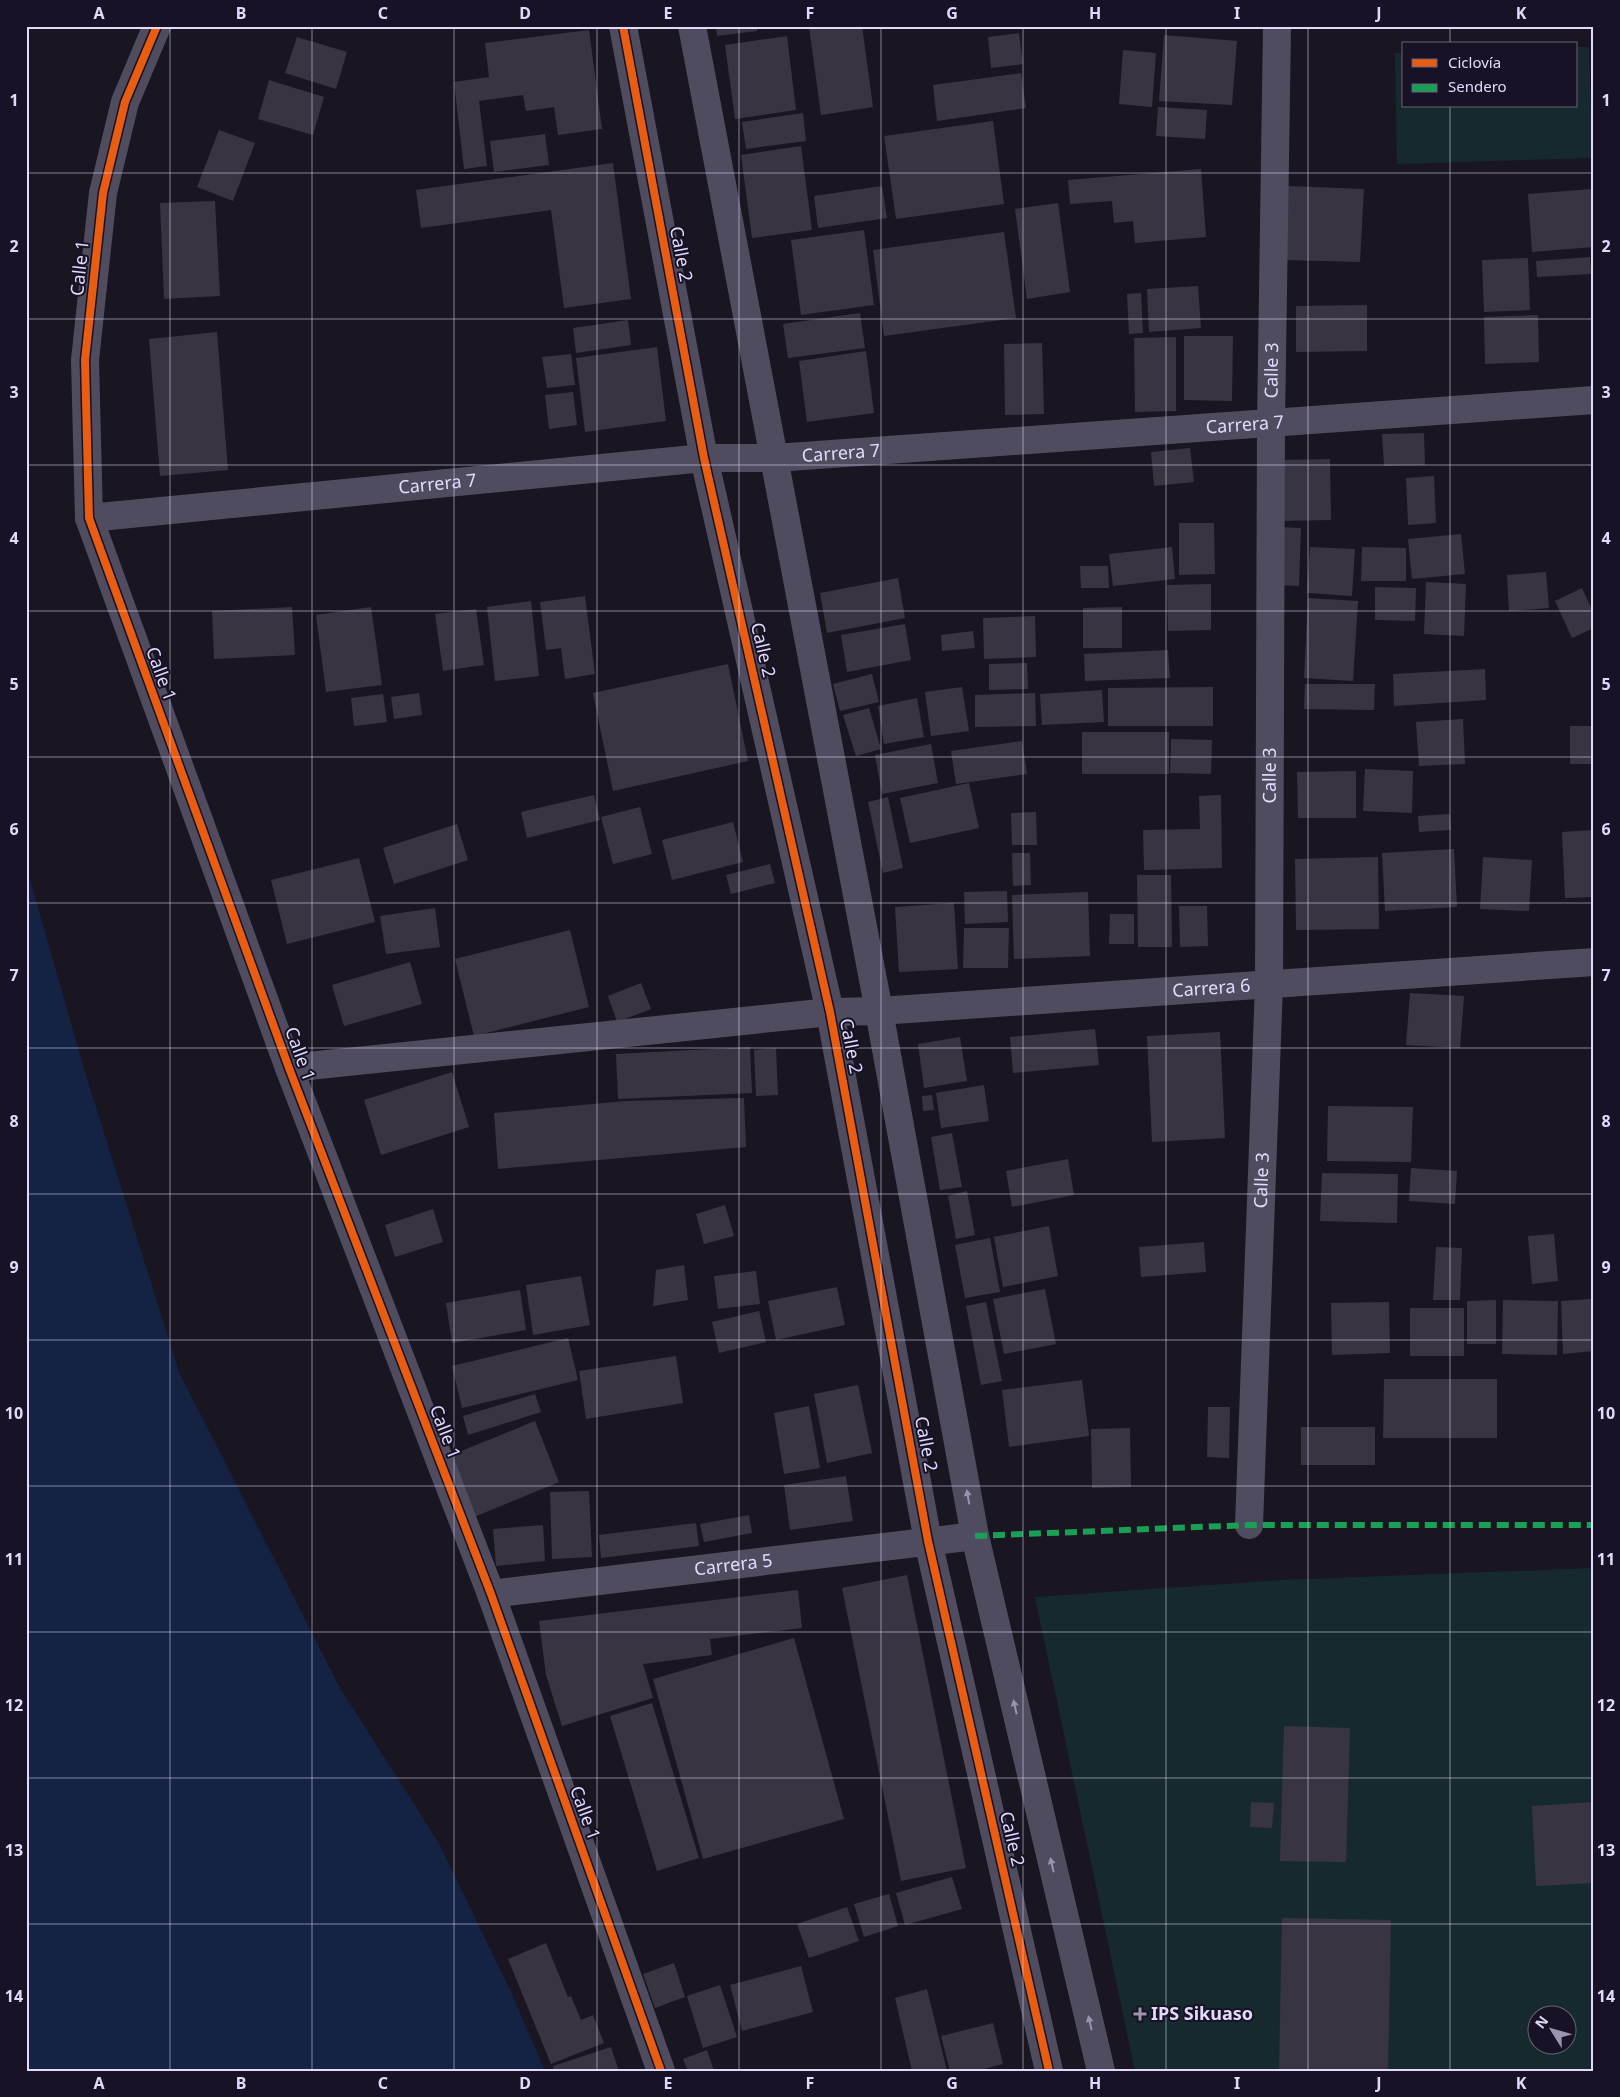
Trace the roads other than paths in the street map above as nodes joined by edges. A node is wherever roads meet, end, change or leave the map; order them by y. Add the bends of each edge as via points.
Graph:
1 (157, 26) edge
2 (623, 26) edge
3 (692, 26) edge
4 (1277, 26) edge
5 (1594, 400) edge
6 (1271, 424) junction
7 (704, 458) junction
8 (775, 458) junction
9 (89, 518) junction
10 (1594, 962) edge
11 (1269, 984) junction
12 (879, 1011) junction
13 (830, 1012) junction
14 (289, 1068) junction
15 (1249, 1525) dead end
16 (975, 1536) junction
17 (928, 1541) junction
18 (491, 1594) junction
19 (660, 2071) edge
20 (1049, 2071) edge
21 (1101, 2071) edge

1 - 9 street, Calle 1 via 124,102 103,193 84,360
2 - 7 street, Calle 2
3 - 8 street, Calle 2
4 - 6 street, Calle 3
5 - 6 street, Carrera 7
6 - 8 street, Carrera 7
6 - 11 street, Calle 3
7 - 8 street, Carrera 7
7 - 9 street, Carrera 7
7 - 13 street, Calle 2
8 - 12 street, Calle 2
9 - 14 street, Calle 1
10 - 11 street, Carrera 6
11 - 12 street, Carrera 6
11 - 15 street, Calle 3
12 - 13 street, Carrera 6
16 -> 12 street, Calle 2
13 - 14 street, Carrera 6
13 - 17 street, Calle 2
14 - 18 street, Calle 1
16 - 17 street, Carrera 5
21 -> 16 street, Calle 2
17 - 18 street, Carrera 5
17 - 20 street, Calle 2
18 - 19 street, Calle 1

